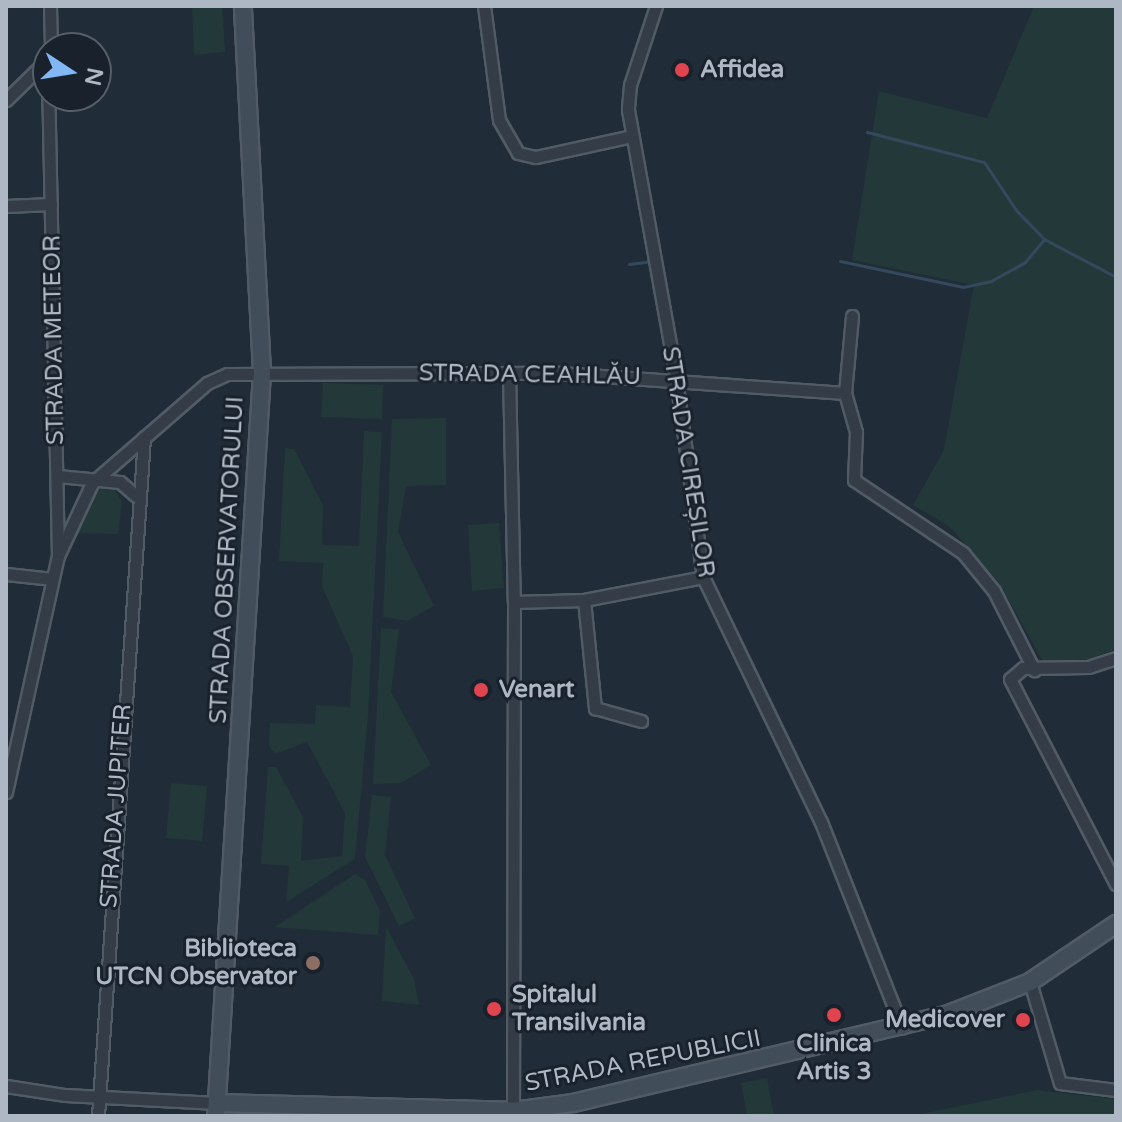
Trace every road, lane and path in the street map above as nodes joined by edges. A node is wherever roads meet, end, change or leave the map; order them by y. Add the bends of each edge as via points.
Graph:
1 (50, 6) edge
2 (243, 6) edge
3 (484, 6) edge
4 (656, 6) edge
5 (51, 32) edge
6 (32, 75) edge
7 (6, 100) edge
8 (48, 112) edge
9 (632, 136) junction
10 (51, 204) junction
11 (6, 206) edge
12 (852, 316) dead end
13 (262, 372) junction
14 (509, 372) junction
15 (676, 378) junction
16 (845, 393) junction
17 (144, 438) junction
18 (58, 476) junction
19 (92, 483) junction
20 (136, 496) junction
21 (58, 556) junction
22 (6, 574) edge
23 (703, 577) junction
24 (53, 579) junction
25 (584, 600) junction
26 (514, 602) junction
27 (1116, 658) edge
28 (1034, 670) junction
29 (6, 715) edge
30 (21, 717) junction
31 (641, 721) dead end
32 (6, 792) edge
33 (1116, 884) edge
34 (1116, 924) edge
35 (1030, 982) junction
36 (902, 1028) junction
37 (6, 1086) edge
38 (1116, 1090) edge
39 (99, 1097) junction
40 (217, 1110) edge
41 (524, 1112) edge
42 (98, 1116) edge

1 - 5 street
2 - 13 main road, STRADA OBSERVATORULUI
3 - 9 street via 499,120 512,148 536,157
4 - 9 street, STRADA CIREȘILOR via 628,97
6 - 7 street
8 - 10 street, STRADA METEOR
9 - 15 street, STRADA CIREȘILOR
10 - 11 street, STRADA METEOR
10 - 18 street, STRADA METEOR
12 - 16 street
13 - 14 street, STRADA CEAHLĂU
13 - 17 street via 215,379
13 - 40 main road, STRADA OBSERVATORULUI
14 - 15 street, STRADA CEAHLĂU
14 - 26 street
15 - 16 street, STRADA CEAHLĂU
15 - 23 street, STRADA CIREȘILOR
16 - 28 street via 856,432 854,480 963,553 994,591
17 - 19 street
17 - 20 street, STRADA JUPITER
18 - 19 street, STRADA METEOR
18 - 21 street, STRADA METEOR
19 - 20 street via 120,482
19 - 21 street
20 - 39 street, STRADA JUPITER
21 - 24 street, STRADA METEOR
22 - 24 street
23 - 25 street
23 - 36 street, STRADA CIREȘILOR via 821,822
24 - 30 street, STRADA METEOR
25 - 26 street
25 - 31 street via 595,708
26 - 41 street
27 - 28 street via 1088,667
28 - 33 street via 1012,673 1012,687
29 - 30 street
30 - 32 street, STRADA METEOR
34 - 35 main road, STRADA REPUBLICII
35 - 36 main road, STRADA REPUBLICII
35 - 38 street via 1060,1083
36 - 41 main road, STRADA REPUBLICII
37 - 39 street, STRADA REPUBLICII
39 - 40 street, STRADA REPUBLICII
39 - 42 street, STRADA JUPITER
40 - 41 main road, STRADA REPUBLICII

